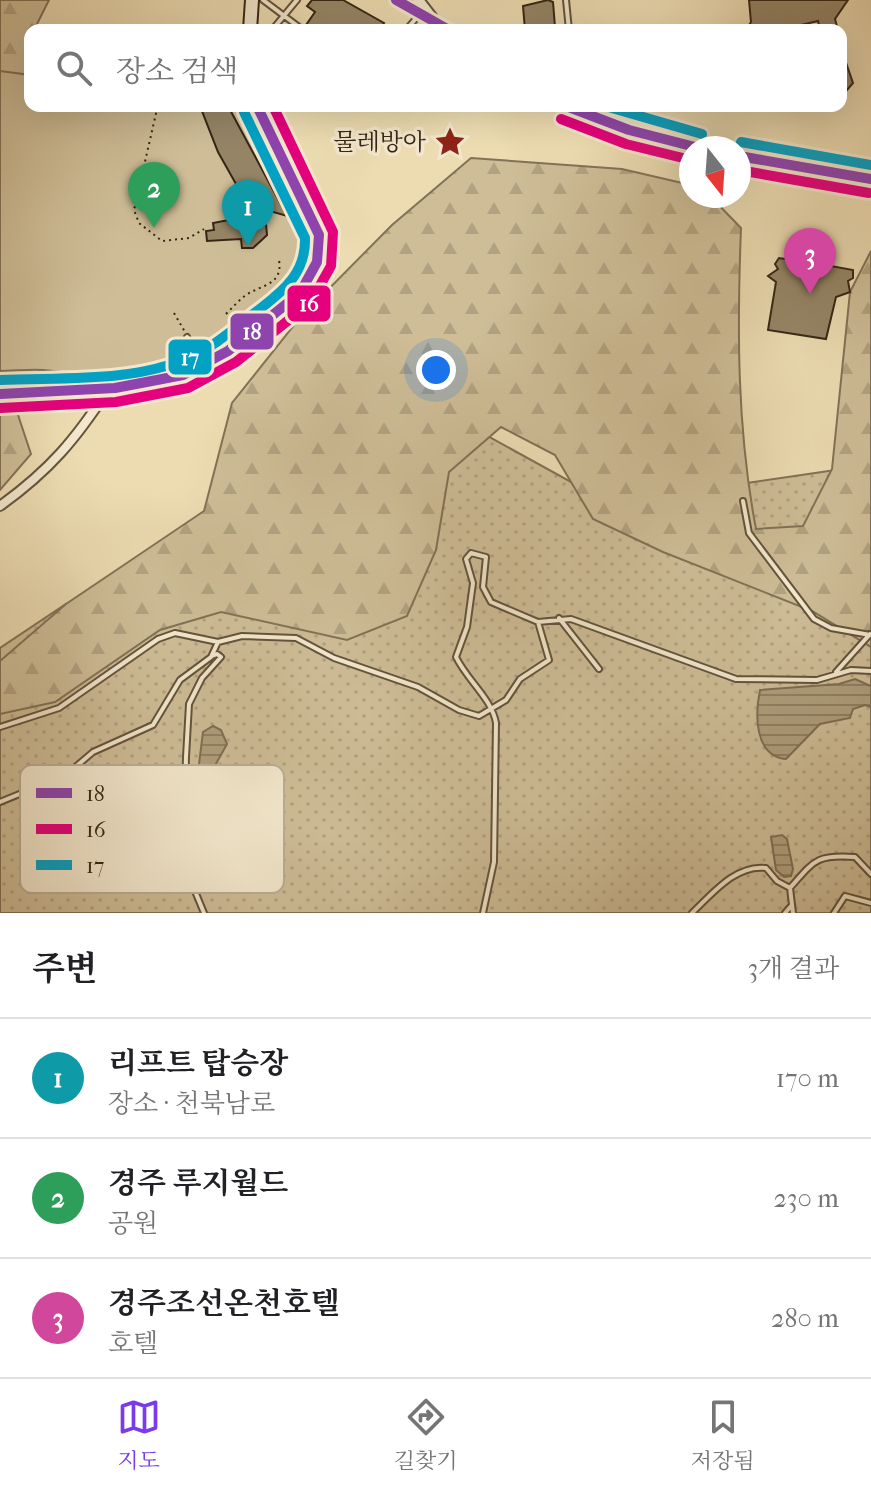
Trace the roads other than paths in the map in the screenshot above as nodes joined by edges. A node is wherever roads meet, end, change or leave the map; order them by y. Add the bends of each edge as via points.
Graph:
1 (252, 0) edge
2 (263, 0) edge
3 (297, 0) edge
4 (396, 0) edge
5 (418, 0) edge
6 (566, 0) edge
7 (419, 15) junction
8 (284, 16) junction
9 (432, 18) junction
10 (250, 24) edge
11 (277, 24) edge
12 (295, 24) edge
13 (411, 24) edge
14 (440, 24) edge
15 (568, 24) edge
16 (260, 112) edge
17 (581, 112) edge
18 (597, 112) edge
19 (602, 120) junction
20 (679, 142) edge
21 (751, 158) edge
22 (871, 179) edge
23 (187, 337) road end
24 (202, 365) junction
25 (0, 378) edge
26 (109, 387) junction
27 (69, 390) junction
28 (0, 394) edge
29 (743, 501) dead end
30 (0, 506) edge
31 (559, 618) junction
32 (538, 622) junction
33 (870, 634) edge
34 (218, 642) junction
35 (211, 657) junction
36 (599, 669) dead end
37 (871, 671) edge
38 (834, 674) junction
39 (494, 710) junction
40 (0, 727) edge
41 (78, 765) edge
42 (186, 765) edge
43 (20, 794) edge
44 (0, 802) edge
45 (871, 874) edge
46 (790, 888) junction
47 (196, 893) edge
48 (871, 903) edge
49 (792, 905) junction
50 (204, 913) edge
51 (483, 913) edge
52 (692, 913) edge
53 (785, 913) edge
54 (793, 913) edge
55 (834, 913) edge

1 - 10 main road
2 - 8 lane
3 - 8 lane
4 - 7 street
5 - 9 street
6 - 15 lane
7 - 9 street
7 - 13 lane
8 - 11 lane
8 - 12 lane
9 - 14 street
16 - 24 main road via 314,221 321,255 296,301
17 - 19 street
18 - 19 lane
19 - 20 street
21 - 22 street
23 - 24 lane
24 - 26 main road via 184,374
25 - 27 lane via 45,376
26 - 27 main road
26 - 30 street via 69,448
27 - 28 main road
29 - 33 lane via 749,533 814,619 831,628
31 - 32 lane
31 - 36 lane
31 - 38 lane via 736,679 817,680
32 - 39 lane via 549,660 520,679
32 - 39 lane via 491,602 483,587 486,557 471,553 466,559 473,583 467,627 456,657
33 - 38 lane
34 - 35 lane
34 - 39 lane via 242,636 296,638 334,658 418,687 459,710 479,716
34 - 40 lane via 175,633 158,639 59,708
35 - 41 lane via 180,680 153,725 93,752
35 - 42 lane via 221,657 189,704
37 - 38 lane
39 - 51 lane via 494,862
43 - 44 lane
45 - 46 lane via 855,857 837,856 805,867
46 - 49 lane
46 - 52 lane via 766,868 754,866 730,879
47 - 50 lane
48 - 55 lane via 845,896
49 - 53 lane
49 - 54 lane

